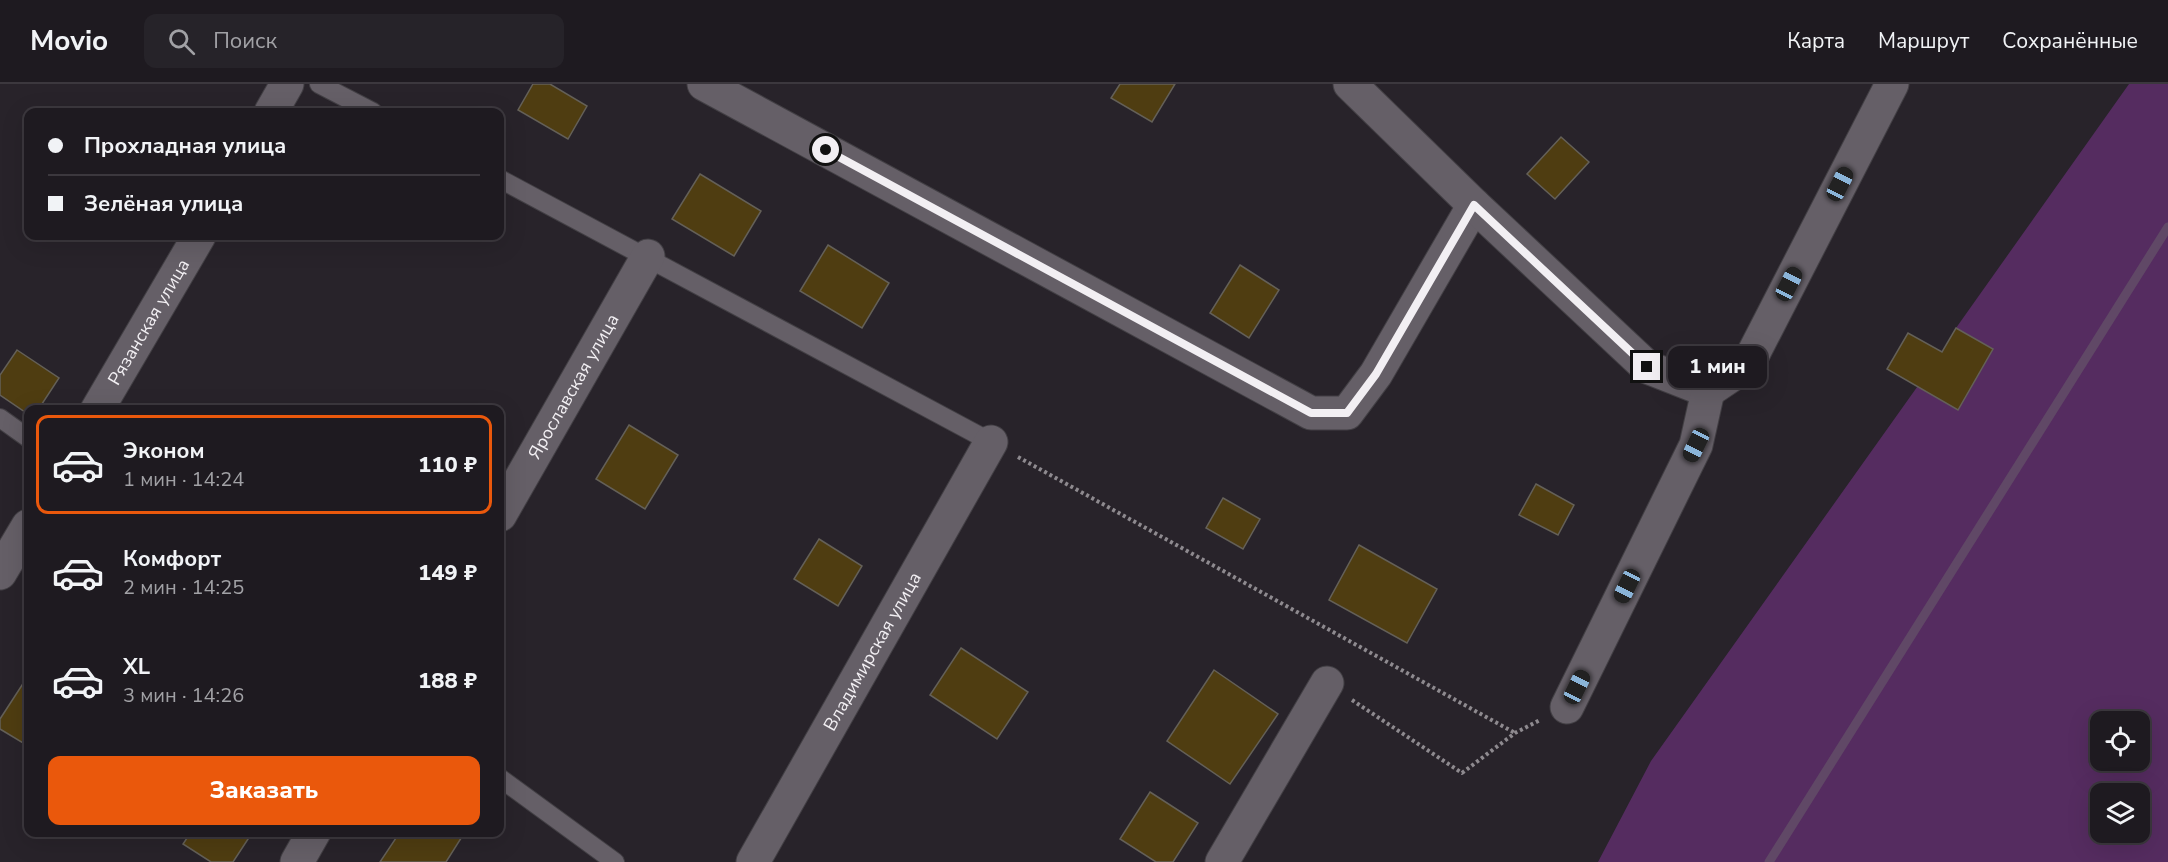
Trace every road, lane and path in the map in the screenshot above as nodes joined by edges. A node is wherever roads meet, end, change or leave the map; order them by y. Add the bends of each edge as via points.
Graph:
1 (287, 84) edge
2 (319, 84) edge
3 (704, 84) edge
4 (1350, 84) edge
5 (1892, 84) edge
6 (273, 108) edge
7 (366, 108) edge
8 (504, 181) edge
9 (1474, 205) junction
10 (197, 240) edge
11 (648, 256) junction
12 (1708, 392) junction
13 (101, 405) edge
14 (0, 418) edge
15 (24, 435) edge
16 (991, 442) junction
17 (504, 508) edge
18 (24, 533) edge
19 (0, 573) edge
20 (1327, 682) joint
21 (1567, 707) joint
22 (1515, 733) junction
23 (504, 781) edge
24 (311, 837) edge
25 (297, 862) edge
26 (615, 862) edge
27 (753, 862) edge
28 (1222, 862) edge

1 - 6 street
2 - 7 lane
3 - 9 street via 1311,413 1347,413 1376,374
4 - 9 street
5 - 12 street via 1748,364
8 - 11 lane
9 - 12 street via 1647,367
10 - 13 street, Рязанская улица
11 - 16 lane
11 - 17 street, Ярославская улица
12 - 21 street via 1696,445
14 - 15 lane
16 - 22 path
16 - 27 street, Владимирская улица
18 - 19 street
20 - 22 path via 1462,773
20 - 28 street
21 - 22 path
23 - 26 lane
24 - 25 street

